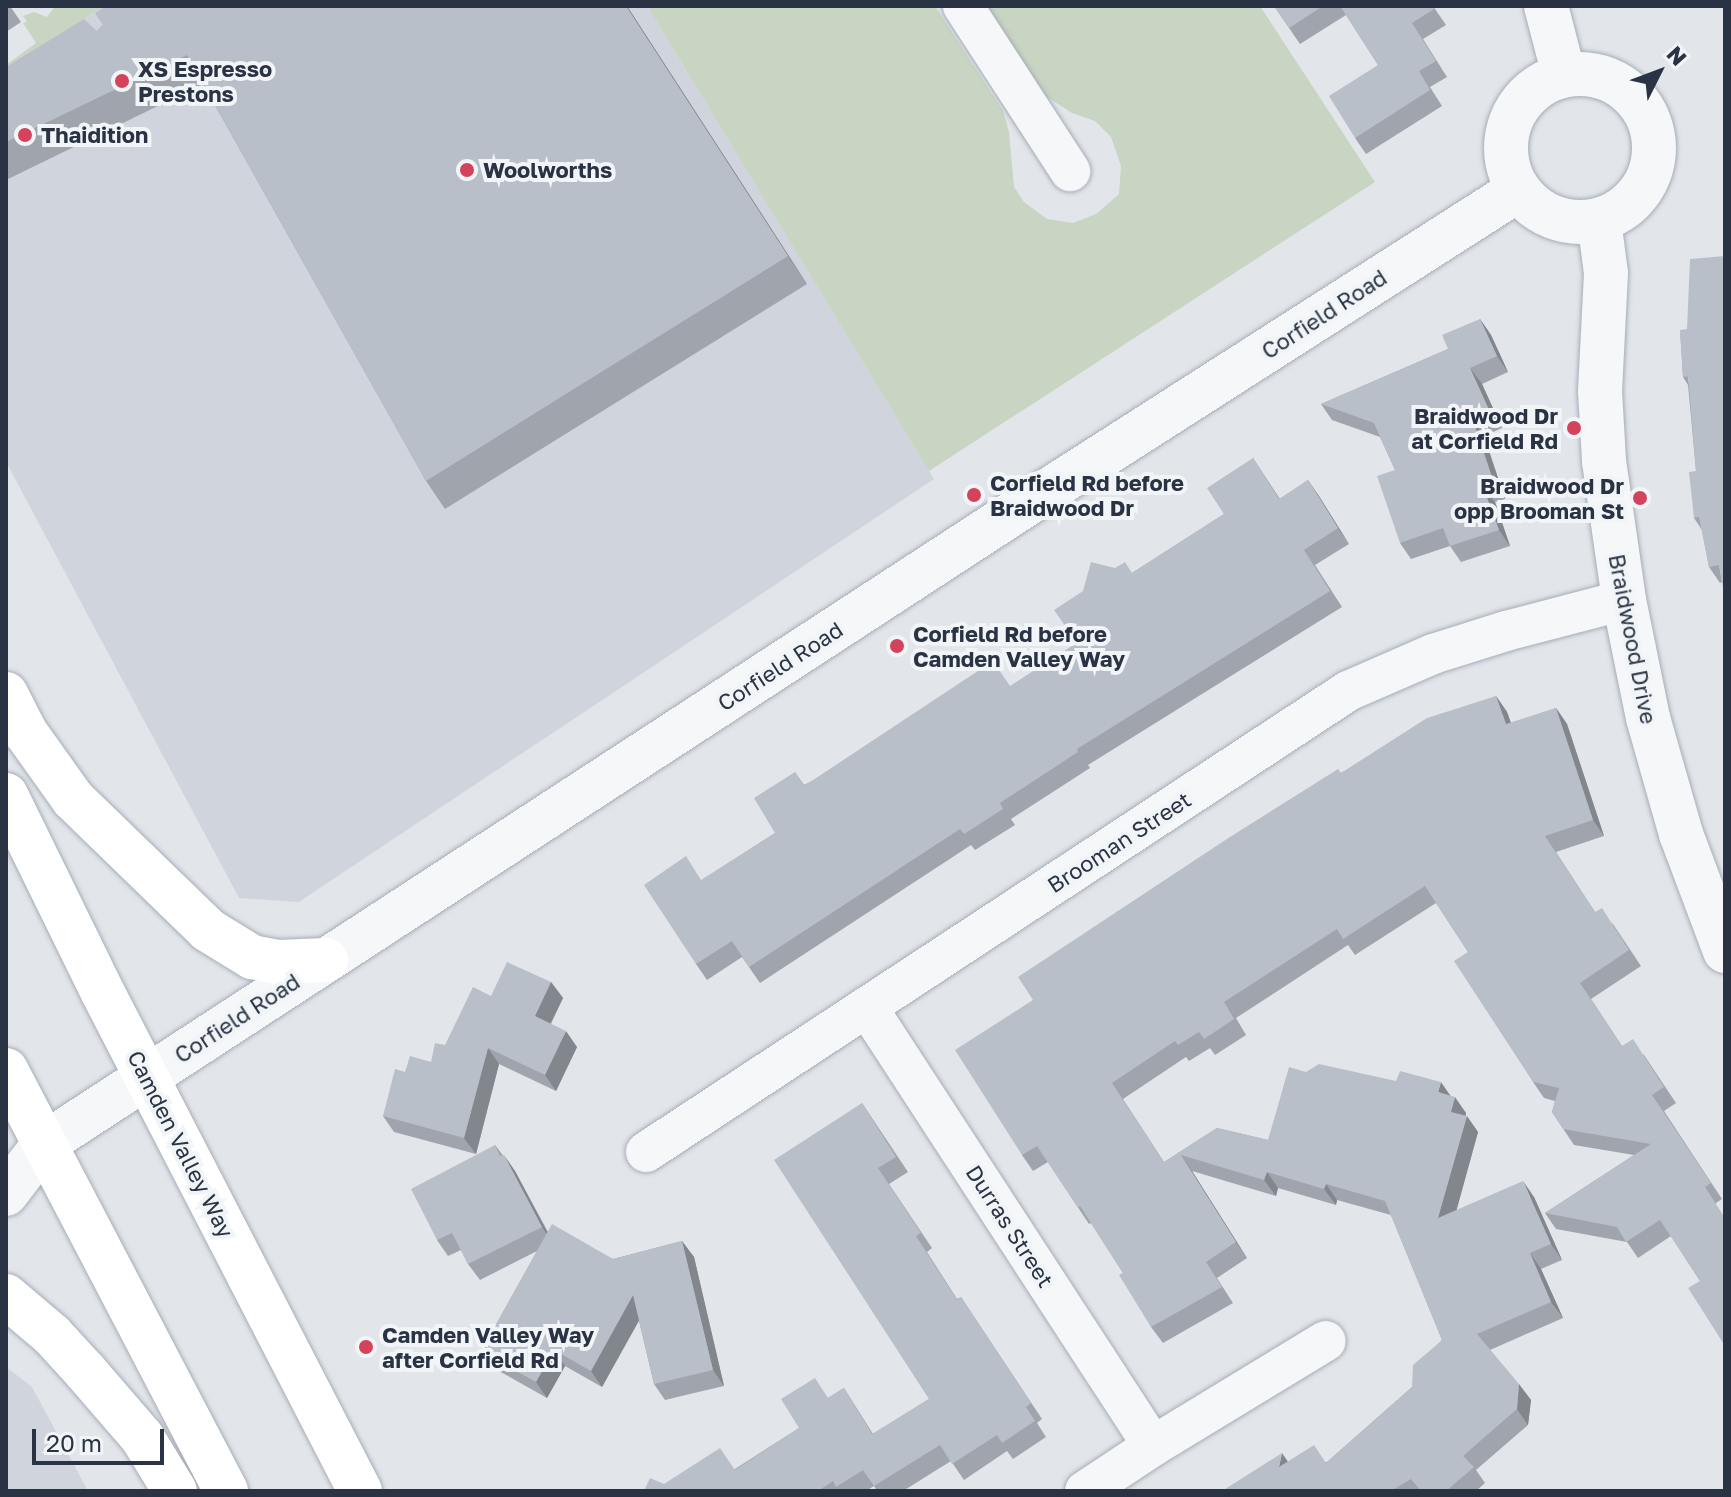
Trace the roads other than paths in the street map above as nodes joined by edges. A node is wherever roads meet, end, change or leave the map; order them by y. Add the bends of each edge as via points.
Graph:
1 (963, 6) edge
2 (1546, 6) edge
3 (1564, 75) junction
4 (1070, 171) dead end
5 (1518, 190) junction
6 (1599, 220) junction
7 (1624, 600) junction
8 (6, 694) edge
9 (6, 795) edge
10 (1725, 951) edge
11 (326, 960) junction
12 (867, 1007) junction
13 (6, 1070) edge
14 (147, 1077) junction
15 (25, 1148) edge
16 (646, 1152) dead end
17 (6, 1194) edge
18 (6, 1296) edge
19 (1326, 1341) dead end
20 (1153, 1446) junction
21 (175, 1491) edge
22 (226, 1491) edge
23 (360, 1491) edge
24 (1085, 1491) edge

1 - 4 street
2 - 3 street
3 - 5 street via 1523,100 1511,121 1508,168
3 - 6 street via 1590,74 1614,82 1649,119 1652,169 1640,193 1622,210
5 - 6 street via 1554,217 1576,223
5 - 11 street, Corfield Road
6 - 7 street, Braidwood Drive via 1606,273 1600,391 1604,461
7 - 10 street, Braidwood Drive via 1648,718 1681,834
7 - 12 street, Brooman Street via 1448,650 1348,691
8 - 11 main road via 26,733 73,799 208,930 252,957
9 - 14 main road, Camden Valley Way
11 - 14 street, Corfield Road
12 - 16 street, Brooman Street
12 - 20 street, Durras Street
13 - 15 main road
14 - 15 street, Corfield Road
14 - 23 main road, Camden Valley Way
15 - 17 street, Corfield Road
15 - 22 main road
18 - 21 main road via 85,1371 142,1437
19 - 20 street
20 - 24 street

